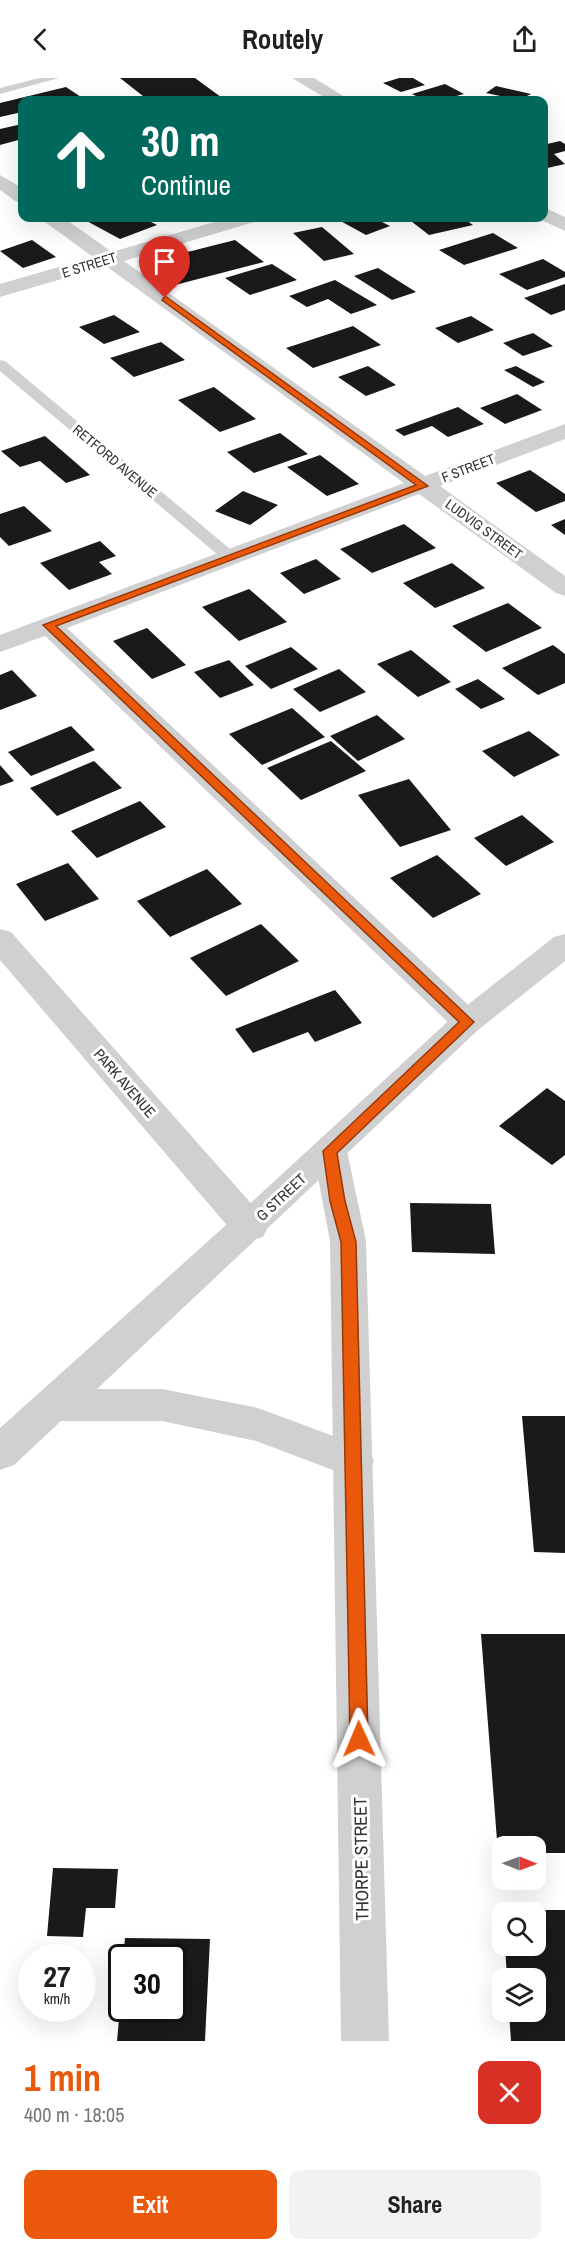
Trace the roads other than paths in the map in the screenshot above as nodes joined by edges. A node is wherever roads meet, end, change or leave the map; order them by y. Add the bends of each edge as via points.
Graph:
1 (53, 78) edge
2 (301, 78) edge
3 (0, 91) edge
4 (334, 96) edge
5 (0, 181) edge
6 (18, 194) edge
7 (548, 216) edge
8 (58, 222) edge
9 (233, 222) edge
10 (565, 225) edge
11 (110, 258) junction
12 (0, 291) edge
13 (0, 364) edge
14 (565, 431) edge
15 (423, 486) junction
16 (230, 557) junction
17 (565, 588) edge
18 (49, 625) junction
19 (0, 644) edge
20 (0, 940) edge
21 (565, 945) edge
22 (467, 1022) junction
23 (330, 1151) junction
24 (249, 1227) junction
25 (52, 1406) junction
26 (0, 1453) edge
27 (354, 1461) junction
28 (365, 2041) edge

1 - 3 lane
2 - 4 street
5 - 6 street
7 - 10 street
8 - 11 street, LUDVIG STREET
9 - 11 street, E STREET
11 - 12 street, E STREET
11 - 15 street, LUDVIG STREET
13 - 16 lane, RETFORD AVENUE
14 - 15 street, F STREET
15 - 16 street, F STREET
15 - 17 street, LUDVIG STREET
16 - 18 street, F STREET
18 - 19 street, F STREET
18 - 22 street
20 - 24 street, PARK AVENUE
21 - 22 street, G STREET
22 - 23 street, G STREET
23 - 24 street, G STREET
23 - 27 street, THORPE STREET via 348,1242
24 - 25 street, G STREET
25 - 26 street, G STREET
25 - 27 street via 162,1405 258,1425
27 - 28 street, THORPE STREET

